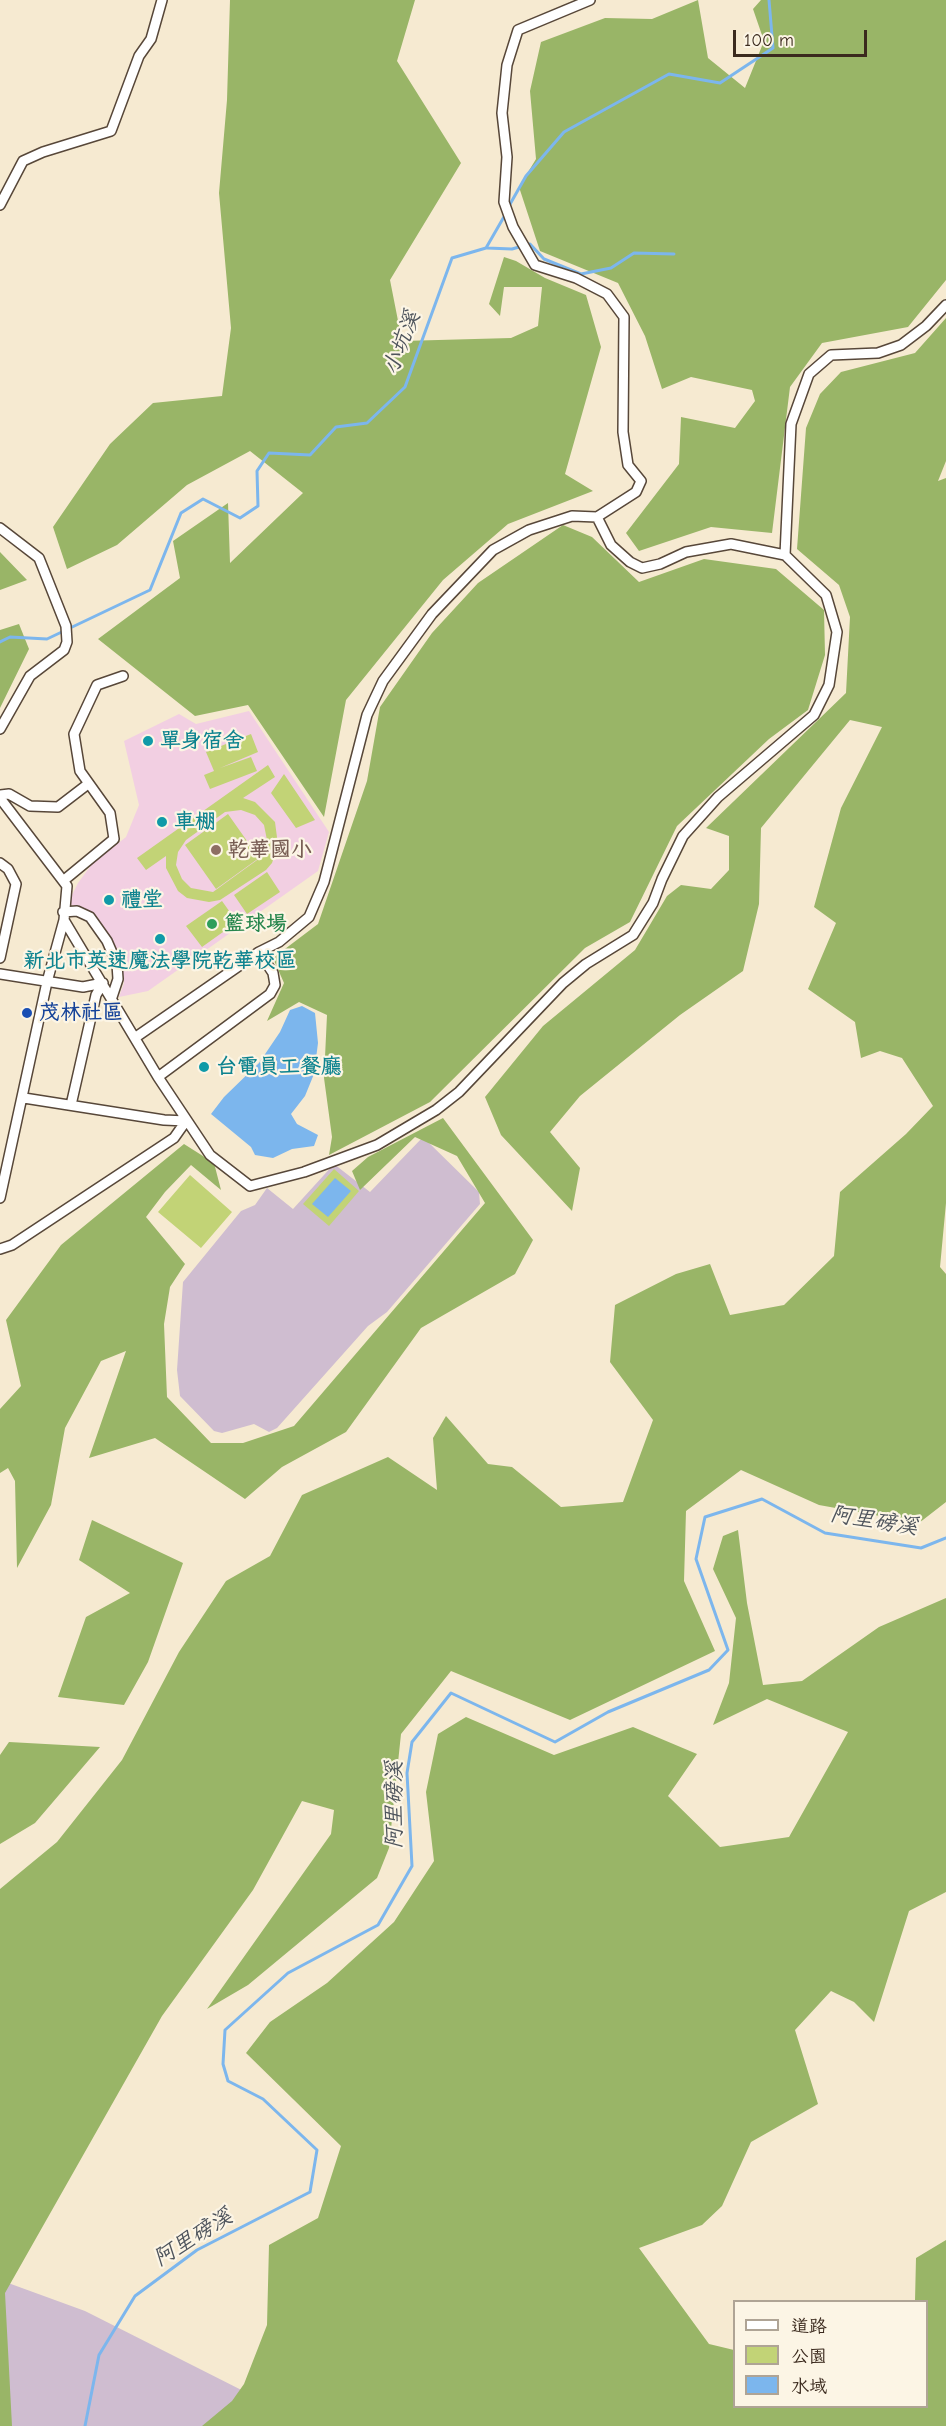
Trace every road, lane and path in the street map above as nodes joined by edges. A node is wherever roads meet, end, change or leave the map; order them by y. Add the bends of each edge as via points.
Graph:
1 (162, 0) edge
2 (590, 0) edge
3 (0, 205) edge
4 (946, 305) edge
5 (597, 517) junction
6 (0, 528) edge
7 (785, 555) junction
8 (123, 676) dead end
9 (0, 729) edge
10 (88, 784) junction
11 (0, 796) edge
12 (0, 863) edge
13 (63, 881) junction
14 (64, 916) junction
15 (259, 952) junction
16 (0, 958) edge
17 (0, 974) edge
18 (47, 982) junction
19 (103, 983) junction
20 (112, 998) junction
21 (136, 1037) junction
22 (158, 1077) junction
23 (24, 1098) junction
24 (71, 1105) junction
25 (186, 1121) junction
26 (0, 1198) edge
27 (0, 1249) edge

1 - 3 street via 152,39 139,56 111,131 23,162
2 - 5 street via 518,30 507,65 502,113 507,157 504,202 535,265 576,278 607,294 624,317 623,432 628,465 641,481 636,492
4 - 7 street via 901,345 878,353 831,355 809,374 791,424
5 - 7 street via 611,545 642,568 686,552 730,544
5 - 15 street via 572,516 528,530 493,550 432,614 383,681 367,715 324,882 309,917 279,942
6 - 9 street via 39,558 66,631 64,650 30,676
7 - 25 street via 826,595 837,632 829,685 814,715 718,797 683,836 653,903 633,934 563,983 459,1092 377,1145 304,1172 250,1186 210,1155
8 - 10 street via 98,685 74,734 80,771
10 - 11 street via 58,807 30,806 9,794
10 - 13 street via 110,813 114,839
11 - 13 street
12 - 16 street via 16,884
13 - 14 street
14 - 18 street
14 - 19 street
14 - 20 street via 77,911 90,917 107,941 117,964 118,979
15 - 21 street
15 - 22 street via 273,973 275,985 270,994
17 - 18 street
18 - 19 street via 83,987
18 - 23 street
19 - 20 street
19 - 24 street via 96,995
20 - 21 street
21 - 22 street
22 - 25 street
23 - 24 street
23 - 26 street
24 - 25 street
25 - 27 street via 174,1138 12,1245

